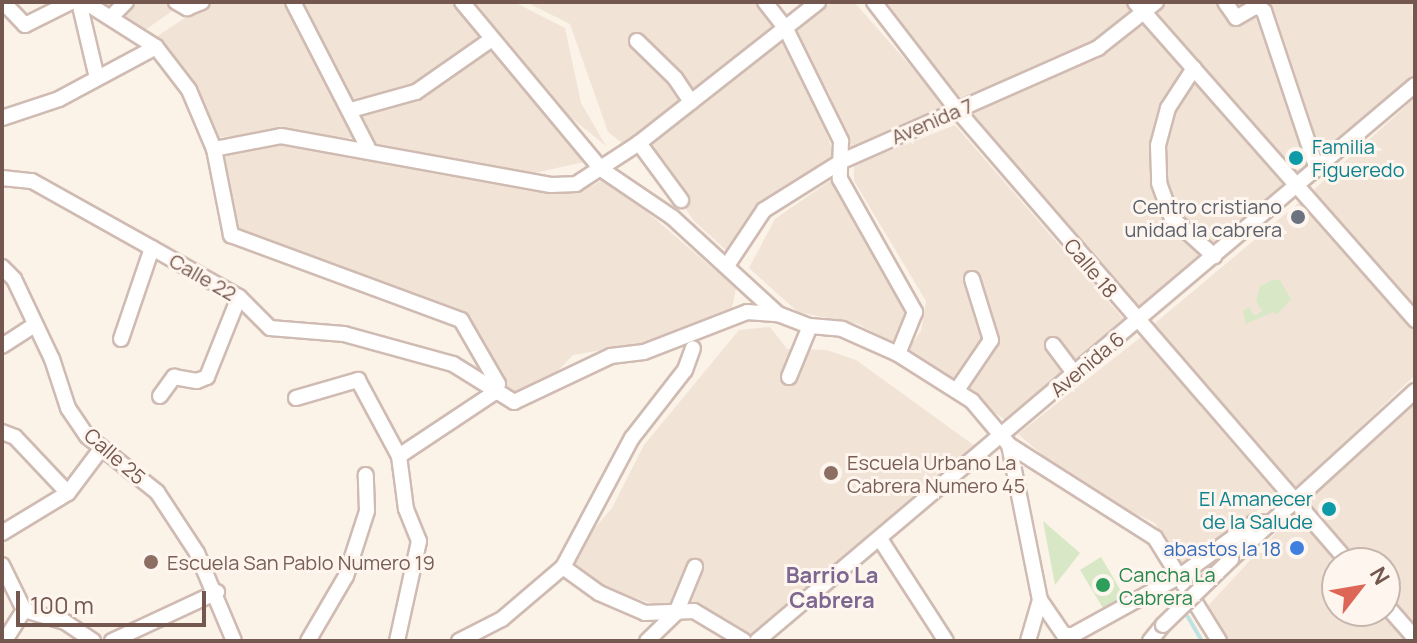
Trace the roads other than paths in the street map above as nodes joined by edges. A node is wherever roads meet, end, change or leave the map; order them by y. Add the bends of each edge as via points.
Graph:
1 (3, 2) edge
2 (71, 2) edge
3 (82, 2) edge
4 (126, 2) edge
5 (176, 2) edge
6 (202, 2) edge
7 (293, 2) edge
8 (462, 2) edge
9 (765, 2) edge
10 (818, 2) edge
11 (874, 2) edge
12 (1156, 2) edge
13 (1225, 2) edge
14 (1139, 7) edge
15 (111, 17) junction
16 (786, 29) junction
17 (492, 39) junction
18 (637, 41) dead end
19 (156, 47) junction
20 (1194, 68) junction
21 (97, 78) junction
22 (1415, 85) edge
23 (691, 102) junction
24 (351, 110) junction
25 (958, 111) junction
26 (2, 118) edge
27 (639, 143) junction
28 (368, 148) junction
29 (214, 149) junction
30 (842, 161) junction
31 (601, 169) junction
32 (1317, 169) junction
33 (2, 178) edge
34 (1298, 186) junction
35 (681, 200) dead end
36 (152, 248) junction
37 (1214, 256) junction
38 (728, 264) junction
39 (2, 267) edge
40 (972, 279) dead end
41 (239, 297) junction
42 (778, 314) junction
43 (1415, 320) edge
44 (1137, 322) junction
45 (34, 325) junction
46 (810, 326) junction
47 (121, 339) dead end
48 (1053, 345) dead end
49 (2, 346) edge
50 (693, 348) dead end
51 (898, 354) junction
52 (1075, 374) junction
53 (789, 377) dead end
54 (957, 390) junction
55 (1415, 391) edge
56 (494, 393) junction
57 (160, 396) dead end
58 (296, 398) dead end
59 (2, 432) edge
60 (1005, 440) junction
61 (101, 449) junction
62 (399, 456) junction
63 (366, 475) dead end
64 (68, 493) junction
65 (1293, 499) junction
66 (1269, 523) junction
67 (2, 533) edge
68 (880, 539) junction
69 (1335, 547) edge
70 (2, 565) edge
71 (563, 567) junction
72 (695, 567) dead end
73 (1180, 576) junction
74 (217, 592) junction
75 (1040, 600) junction
76 (24, 610) junction
77 (676, 613) junction
78 (1401, 622) edge
79 (1415, 638) edge
80 (5, 641) edge
81 (93, 641) edge
82 (112, 641) edge
83 (234, 641) edge
84 (308, 641) edge
85 (397, 641) edge
86 (459, 641) edge
87 (647, 641) edge
88 (744, 641) edge
89 (757, 641) edge
90 (946, 641) edge
91 (1028, 641) edge
92 (1150, 641) edge
93 (1219, 641) edge

1 - 2 street via 25,25
3 - 15 street
3 - 21 street
4 - 15 street
5 - 6 street via 187,8
7 - 24 street
8 - 17 street
9 - 16 street
10 - 16 street
11 - 25 street, Calle 18
12 - 14 street, Avenida 7
13 - 32 street via 1236,18 1257,6 1264,11
14 - 20 street
14 - 25 street, Avenida 7 via 1098,48
15 - 19 street
16 - 23 street
16 - 30 street via 841,141
17 - 24 street via 416,92
17 - 31 street
18 - 23 street
19 - 21 street
19 - 29 street via 189,90
20 - 34 street
20 - 37 street via 1168,108 1158,146 1159,183 1172,218
21 - 26 street via 59,99
22 - 32 street, Avenida 6
23 - 27 street
24 - 28 street
25 - 30 street, Avenida 7
25 - 44 street, Calle 18
27 - 31 street
27 - 35 street
28 - 29 street via 281,136
28 - 31 street via 551,185 576,184
29 - 56 street via 231,235 461,320 498,384
30 - 38 street, Avenida 7 via 764,210
30 - 51 street via 840,179 915,312
31 - 38 street
32 - 34 street, Avenida 6
33 - 36 street, Calle 22 via 32,181
34 - 37 street, Avenida 6
34 - 43 street
36 - 41 street, Calle 22
36 - 47 street
37 - 44 street, Avenida 6
38 - 42 street
39 - 45 street, Calle 25 via 14,279
40 - 54 street via 991,340
41 - 56 street, Calle 22 via 270,328 344,334 453,364
41 - 57 street via 207,377 174,377
42 - 46 street
42 - 56 street via 747,312 644,352 611,356 514,402
44 - 52 street, Avenida 6
44 - 65 street, Calle 18
45 - 49 street
45 - 61 street, Calle 25 via 68,408
46 - 51 street via 842,329
46 - 53 street
48 - 52 street
50 - 71 street via 685,370 632,438
51 - 54 street
52 - 60 street, Avenida 6
54 - 60 street
55 - 65 street
56 - 62 street
58 - 62 street via 358,380
59 - 64 street via 15,437
60 - 68 street, Avenida 6
60 - 73 street via 1155,538
60 - 75 street
61 - 64 street
61 - 74 street, Calle 25 via 157,492
62 - 85 street via 406,509 419,541
63 - 84 street via 367,511 346,576
64 - 67 street
65 - 66 street
65 - 69 street, Calle 18
66 - 73 street via 1255,522
66 - 92 street, bridge
68 - 89 street, Avenida 6
68 - 90 street
70 - 76 street
71 - 77 street via 599,593 645,613
71 - 86 street via 502,619
72 - 77 street
73 - 75 street via 1073,635 1058,632
73 - 93 street
74 - 82 street
74 - 83 street, Calle 25
75 - 91 street
76 - 80 street
76 - 81 street via 65,622
77 - 87 street
77 - 88 street via 694,611
78 - 79 street

